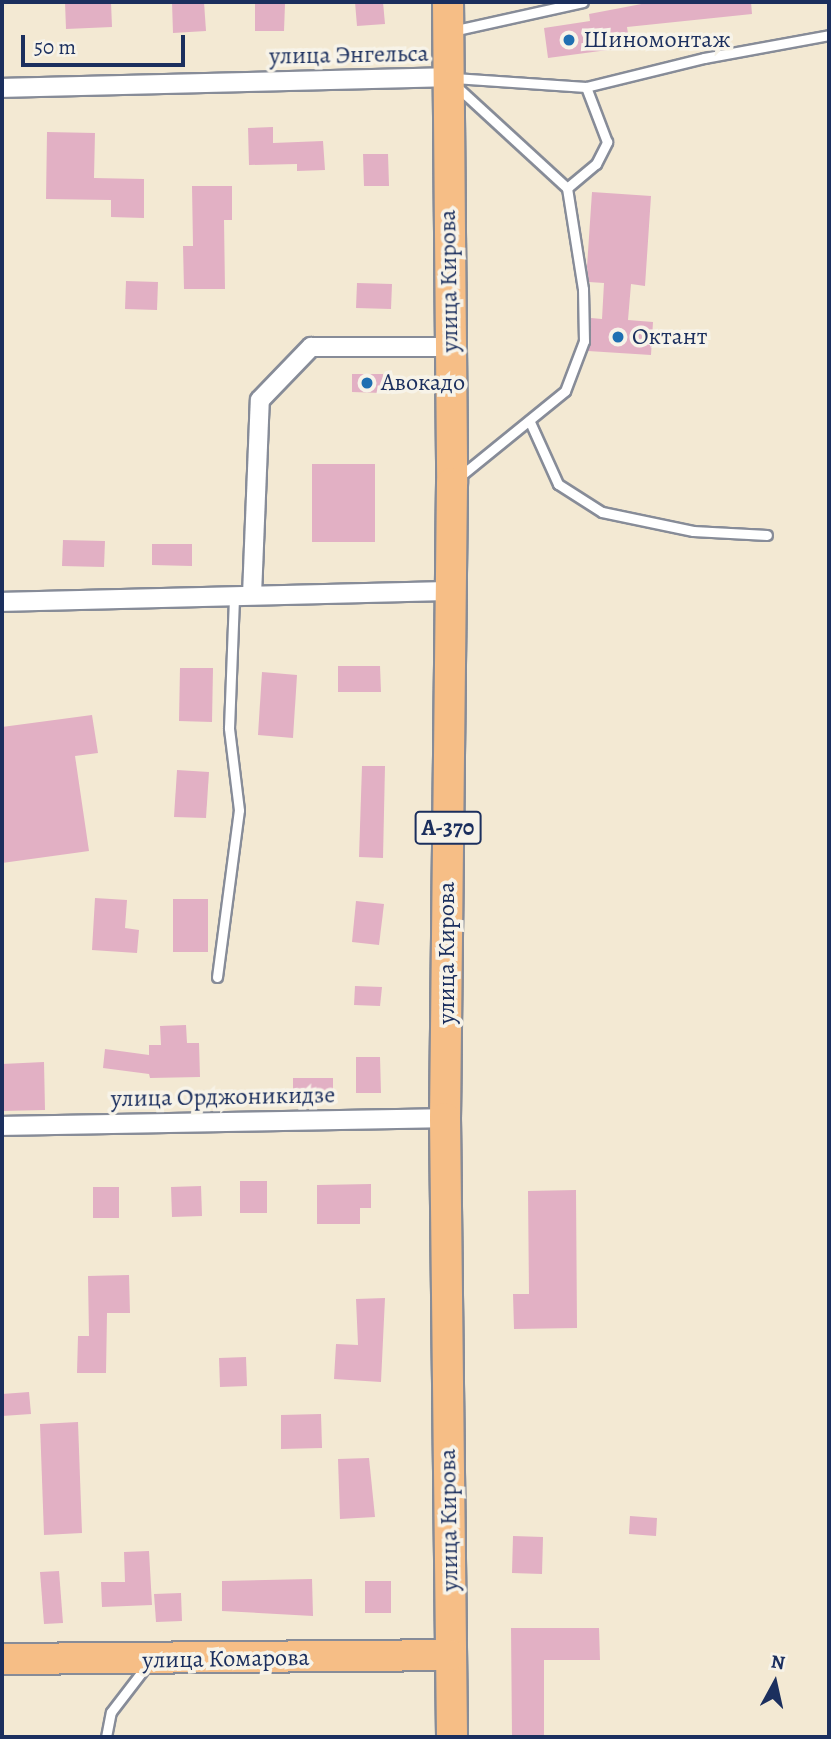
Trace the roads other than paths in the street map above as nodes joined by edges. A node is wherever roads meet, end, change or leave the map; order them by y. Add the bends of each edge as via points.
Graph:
1 (448, 2) edge
2 (583, 2) edge
3 (449, 31) junction
4 (829, 35) edge
5 (446, 77) junction
6 (586, 87) junction
7 (2, 88) edge
8 (566, 188) junction
9 (450, 347) junction
10 (530, 422) junction
11 (452, 483) junction
12 (767, 535) dead end
13 (449, 590) junction
14 (243, 595) junction
15 (2, 602) edge
16 (217, 977) dead end
17 (446, 1118) junction
18 (2, 1126) edge
19 (450, 1655) junction
20 (2, 1659) edge
21 (151, 1660) junction
22 (106, 1737) edge
23 (452, 1737) edge

1 - 3 highway, улица Кирова / А-370
2 - 3 lane
3 - 5 highway, улица Кирова / А-370
4 - 6 lane via 704,58
5 - 6 lane
5 - 7 street, улица Энгельса
5 - 8 lane
5 - 9 highway, улица Кирова / А-370
6 - 8 lane via 607,142 596,164
8 - 10 lane via 583,289 584,341 565,391
9 - 11 highway, улица Кирова / А-370
9 - 14 street via 312,347 260,400
10 - 11 lane
10 - 12 lane via 558,484 602,512 693,531
11 - 13 highway, улица Кирова / А-370
13 - 14 street
13 - 17 highway, улица Кирова / А-370
14 - 15 street
14 - 16 lane via 229,728 239,810
17 - 18 street, улица Орджоникидзе
17 - 19 highway, улица Кирова / А-370
19 - 21 highway, улица Комарова
19 - 23 highway, улица Кирова / А-370
20 - 21 highway, улица Комарова
21 - 22 lane via 111,1712

